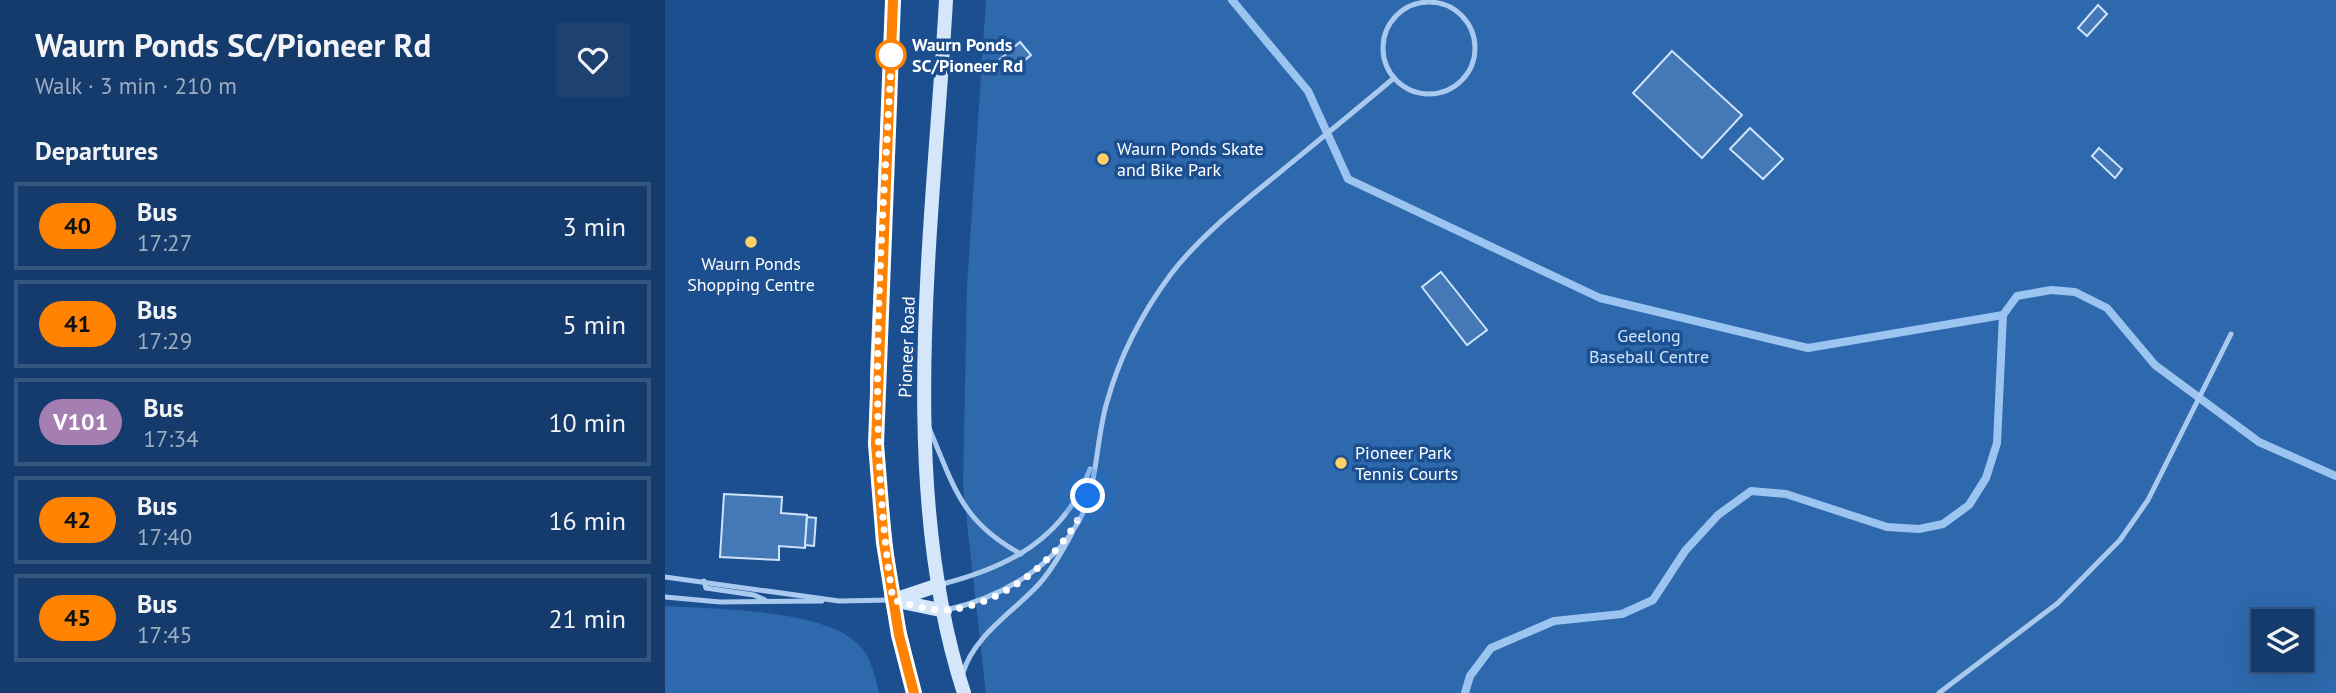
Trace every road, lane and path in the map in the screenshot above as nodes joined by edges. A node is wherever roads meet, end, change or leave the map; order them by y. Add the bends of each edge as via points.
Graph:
1 (893, 0) edge
2 (946, 0) edge
3 (1394, 78) junction
4 (2231, 334) dead end
5 (924, 416) junction
6 (1094, 456) junction
7 (1083, 511) junction
8 (1021, 554) junction
9 (665, 577) edge
10 (704, 581) junction
11 (939, 585) junction
12 (665, 597) edge
13 (893, 600) junction
14 (839, 601) junction
15 (768, 602) junction
16 (945, 611) junction
17 (962, 689) edge
18 (914, 693) edge
19 (1939, 693) edge

1 - 13 main road, Pioneer Road via 876,422 884,543
2 - 5 main road, Pioneer Road
3 - 3 lane via 1386,65 1383,43 1394,18 1417,3 1453,8 1472,29 1476,46 1473,64 1465,78 1449,90 1432,94 1406,88
3 - 6 lane via 1219,222 1172,274 1129,341 1106,403
4 - 19 lane via 2148,500 2120,540 2041,617
5 - 8 lane via 966,510 995,540
5 - 11 main road, Pioneer Road
6 - 7 lane
6 - 8 lane via 1073,502 1055,525
7 - 16 lane via 1067,535 1027,576 976,604
7 - 17 lane via 1041,582 968,659
8 - 11 lane via 990,571
9 - 10 lane
10 - 14 lane
10 - 15 lane via 706,588 754,595
11 - 13 main road
11 - 16 main road, Pioneer Road
12 - 15 lane
13 - 14 lane
13 - 16 main road
13 - 18 main road, Pioneer Road
14 - 15 lane
16 - 17 main road, Pioneer Road

